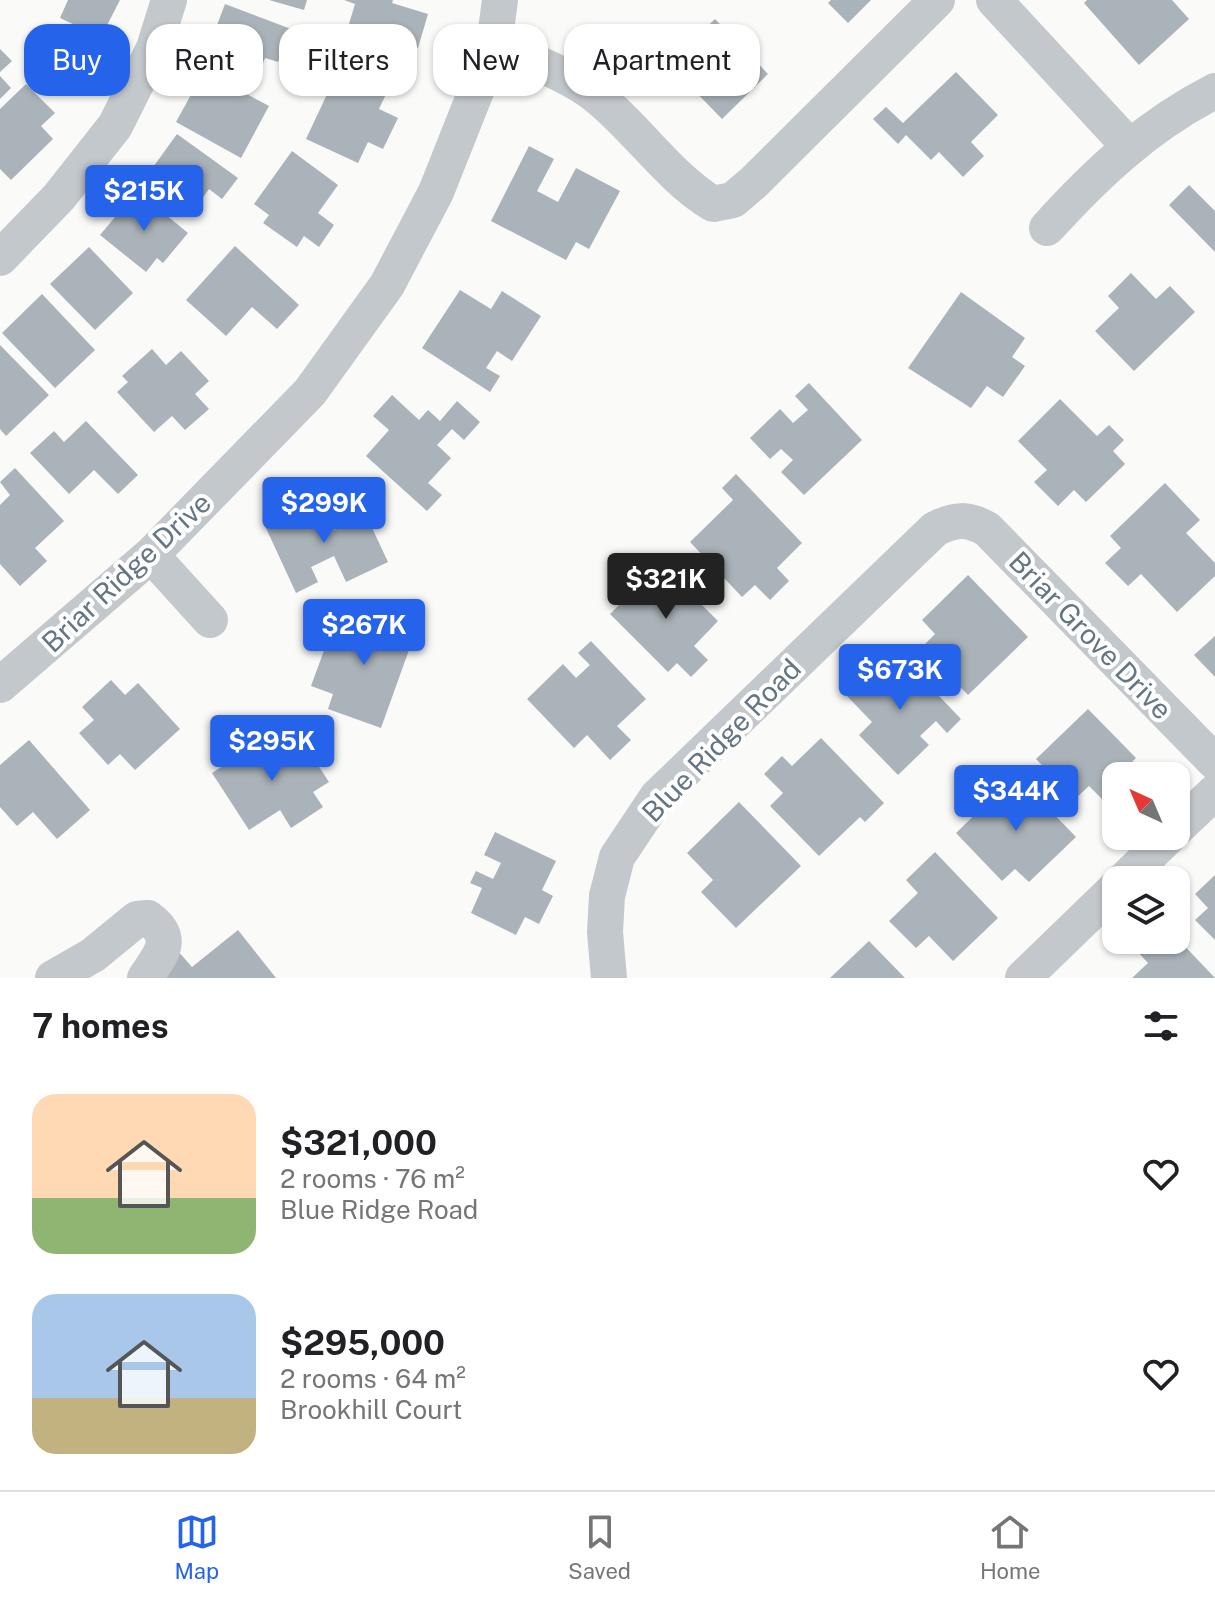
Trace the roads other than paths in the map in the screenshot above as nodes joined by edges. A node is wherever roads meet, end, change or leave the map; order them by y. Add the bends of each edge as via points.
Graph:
1 (169, 0) edge
2 (500, 0) edge
3 (937, 0) edge
4 (994, 0) edge
5 (497, 24) edge
6 (548, 69) edge
7 (1215, 91) edge
8 (474, 96) edge
9 (1129, 146) junction
10 (1047, 228) dead end
11 (1, 256) edge
12 (959, 520) joint
13 (151, 555) junction
14 (210, 620) dead end
15 (0, 685) edge
16 (1215, 762) edge
17 (1215, 792) edge
18 (1190, 816) edge
19 (1155, 850) edge
20 (1138, 866) edge
21 (1102, 902) edge
22 (53, 978) edge
23 (145, 978) edge
24 (609, 978) edge
25 (1023, 978) edge

1 - 11 street via 154,48 115,126 59,197
2 - 5 street, Briar Ridge Drive
3 - 6 street via 754,182 733,200 713,204 690,190 597,96
4 - 9 street
7 - 9 street
8 - 13 street, Briar Ridge Drive via 436,192 387,285 310,392
9 - 10 street
12 - 16 street, Briar Grove Drive via 987,529
12 - 24 street, Blue Ridge Road via 935,529 657,797 617,857 607,896
13 - 14 street
13 - 15 street, Briar Ridge Drive
17 - 18 street
19 - 20 street
21 - 25 street
22 - 23 street via 93,955 137,919 148,918 164,936 163,949

